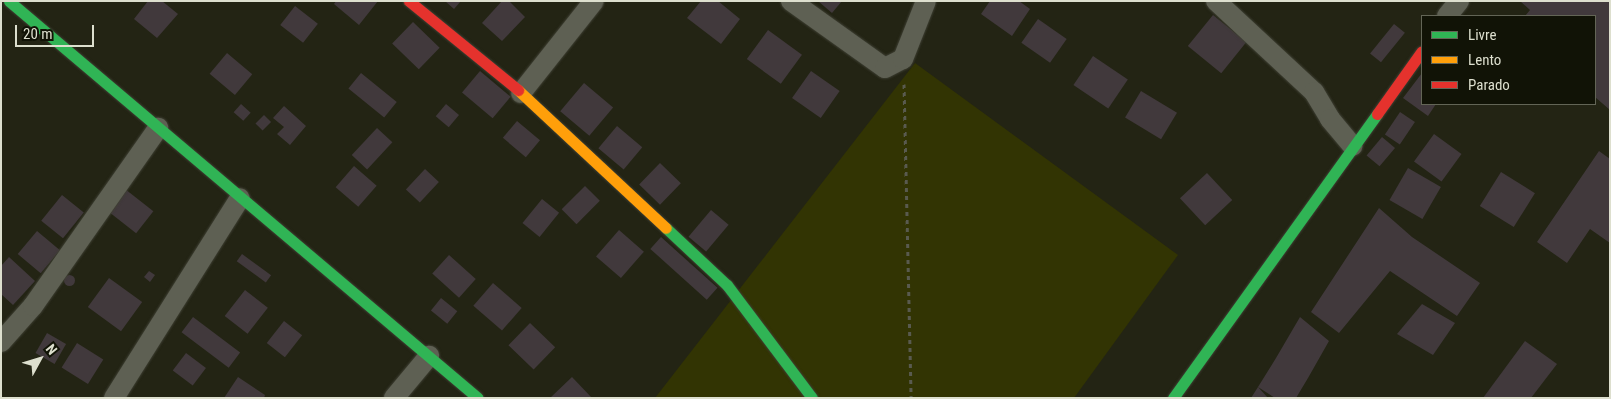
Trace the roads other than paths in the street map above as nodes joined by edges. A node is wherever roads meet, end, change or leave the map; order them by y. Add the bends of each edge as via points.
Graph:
1 (9, 1) edge
2 (409, 1) edge
3 (594, 1) edge
4 (791, 1) edge
5 (926, 1) edge
6 (1216, 1) edge
7 (1421, 52) edge
8 (521, 93) junction
9 (158, 128) junction
10 (1353, 146) junction
11 (240, 198) junction
12 (1, 342) edge
13 (429, 356) junction
14 (114, 398) edge
15 (394, 398) edge
16 (478, 398) edge
17 (812, 398) edge
18 (1173, 398) edge

1 - 9 street
2 - 8 street
3 - 8 street
4 - 5 street via 885,68 903,59
6 - 10 street via 1314,92 1330,119
7 - 10 street
8 - 17 street via 727,285
9 - 11 street
9 - 12 street via 33,306
10 - 18 street
11 - 13 street
11 - 14 street
13 - 15 street
13 - 16 street

